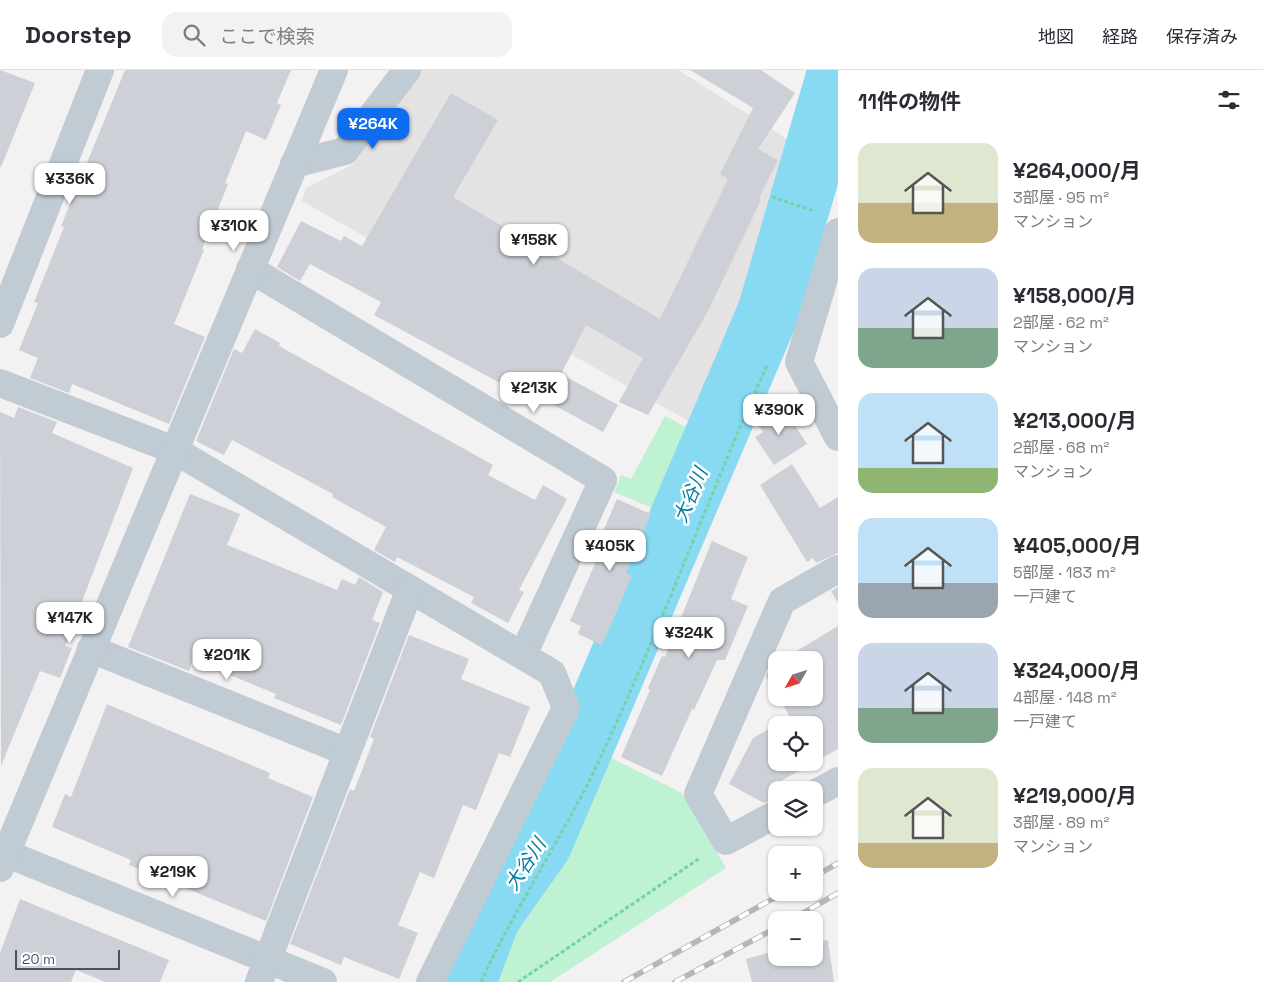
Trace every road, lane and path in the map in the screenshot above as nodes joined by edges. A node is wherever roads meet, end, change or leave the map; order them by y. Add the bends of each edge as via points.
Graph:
1 (100, 70) edge
2 (334, 70) edge
3 (407, 70) edge
4 (294, 164) junction
5 (772, 197) dead end
6 (817, 212) dead end
7 (838, 232) edge
8 (250, 269) junction
9 (0, 324) edge
10 (769, 362) dead end
11 (0, 383) edge
12 (838, 437) edge
13 (174, 450) junction
14 (838, 569) edge
15 (410, 589) junction
16 (91, 650) junction
17 (523, 656) junction
18 (347, 752) junction
19 (838, 781) edge
20 (823, 789) edge
21 (768, 818) edge
22 (726, 840) junction
23 (2, 857) edge
24 (264, 971) edge
25 (323, 982) edge
26 (430, 982) edge
27 (480, 982) edge
28 (518, 982) edge

1 - 9 street
2 - 4 street
3 - 4 street via 345,151
4 - 8 street
5 - 6 path
7 - 12 street via 799,362
8 - 13 street
8 - 17 street via 603,480
10 - 27 path via 662,620 602,754
11 - 13 street
13 - 15 street
13 - 16 street
14 - 22 street via 782,601 698,794
15 - 17 street
15 - 18 street
16 - 18 street
16 - 23 street
17 - 26 street via 552,673 566,708
18 - 24 street
19 - 20 street
21 - 22 street
22 - 28 path
23 - 24 street
24 - 25 street

